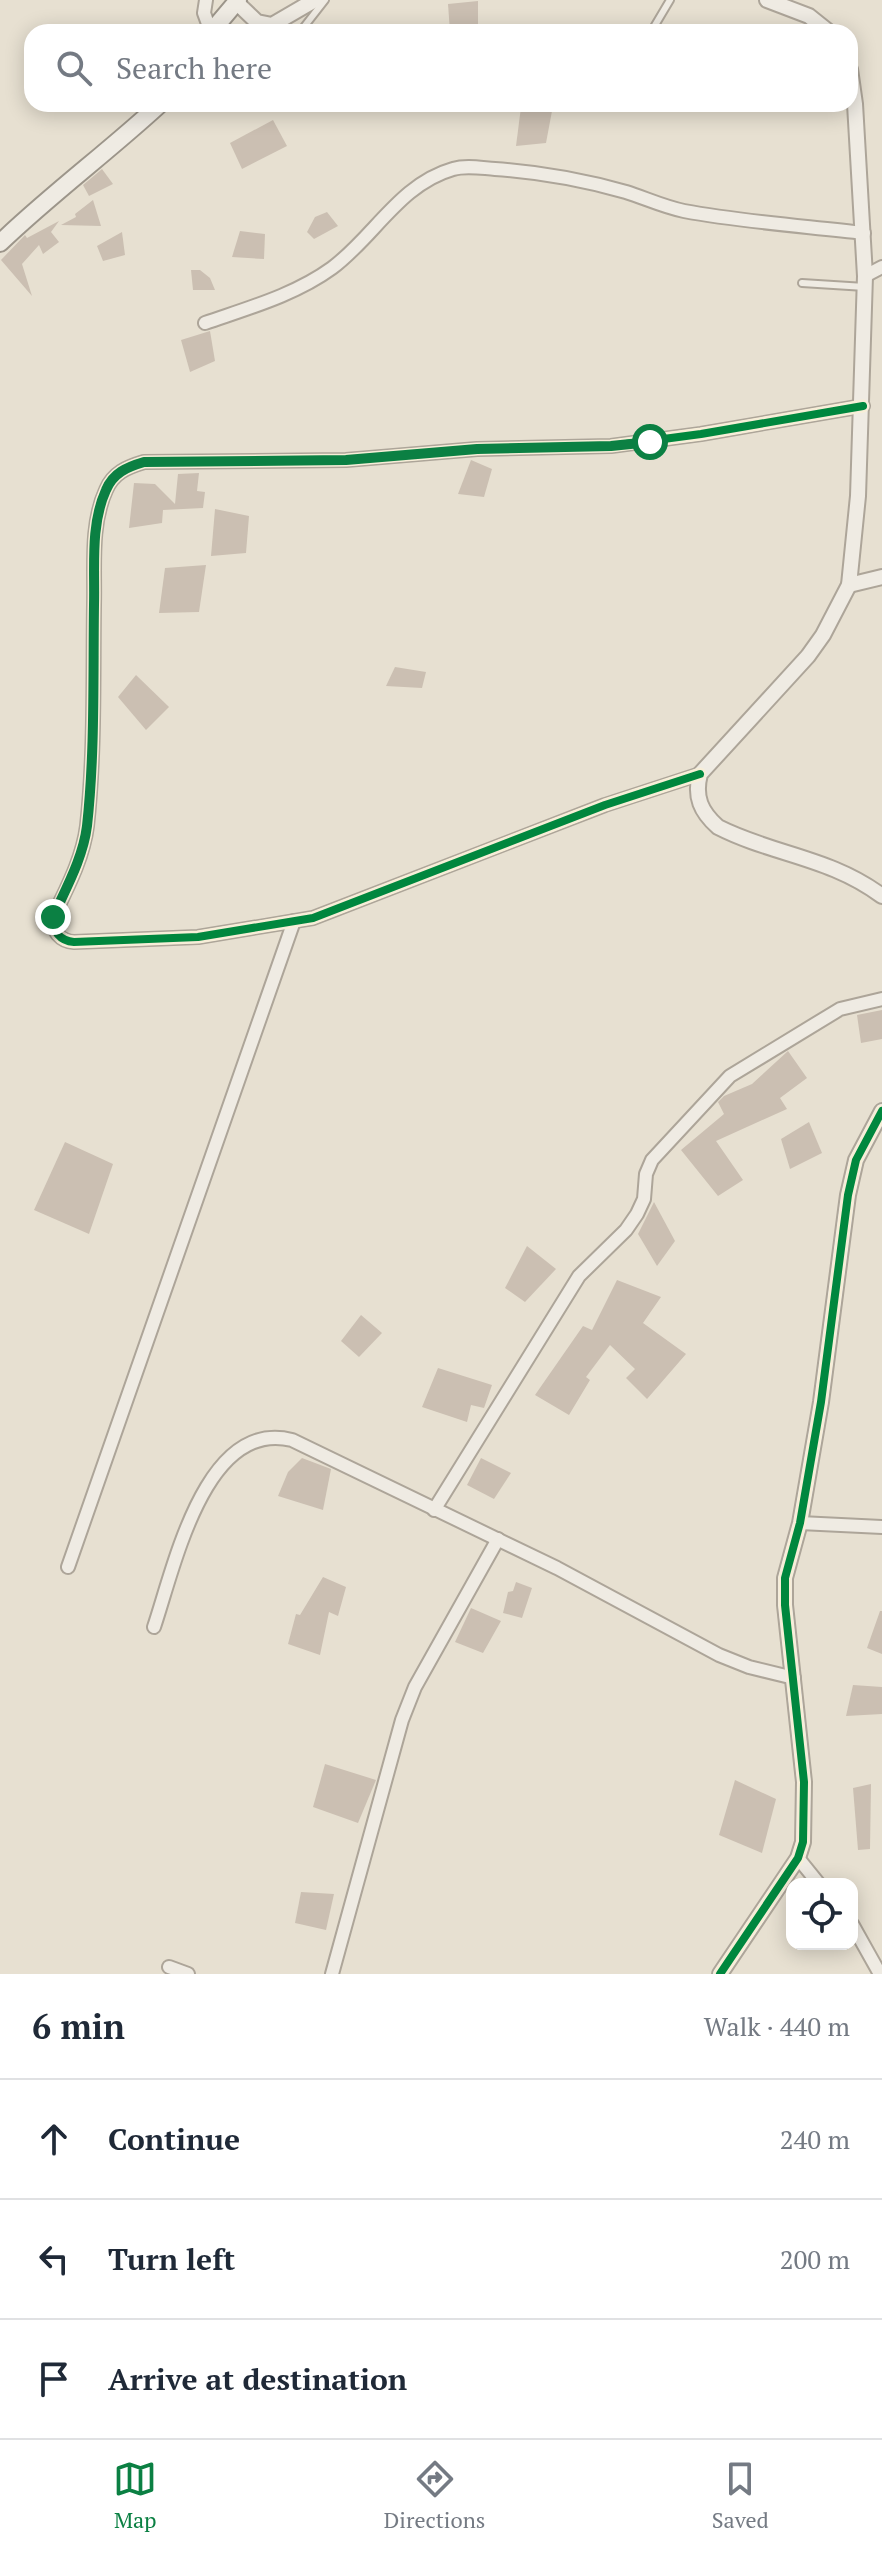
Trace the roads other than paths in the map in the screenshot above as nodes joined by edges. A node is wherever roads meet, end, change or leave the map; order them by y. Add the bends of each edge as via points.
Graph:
1 (206, 0) edge
2 (315, 0) edge
3 (325, 0) edge
4 (670, 0) edge
5 (767, 0) edge
6 (241, 3) edge
7 (208, 24) edge
8 (219, 24) edge
9 (229, 24) edge
10 (267, 24) edge
11 (274, 24) edge
12 (306, 24) edge
13 (656, 24) edge
14 (819, 24) edge
15 (140, 112) edge
16 (152, 112) edge
17 (856, 112) edge
18 (0, 230) edge
19 (864, 233) junction
20 (0, 243) edge
21 (882, 267) edge
22 (865, 281) junction
23 (802, 283) dead end
24 (205, 323) dead end
25 (863, 406) junction
26 (882, 577) edge
27 (849, 585) junction
28 (700, 774) junction
29 (882, 896) edge
30 (294, 921) junction
31 (882, 999) edge
32 (882, 1111) edge
33 (434, 1510) junction
34 (800, 1523) junction
35 (882, 1527) edge
36 (498, 1539) junction
37 (68, 1567) dead end
38 (154, 1627) dead end
39 (794, 1678) junction
40 (798, 1858) junction
41 (814, 1878) edge
42 (858, 1935) edge
43 (169, 1967) dead end
44 (188, 1974) edge
45 (332, 1974) edge
46 (720, 1974) edge
47 (880, 1974) edge

1 - 7 street
2 - 11 street
3 - 12 lane
4 - 13 lane
5 - 14 street
6 - 8 main road
6 - 9 main road
6 - 10 street via 257,22
15 - 18 main road
16 - 20 main road
17 - 19 street
19 - 22 street
19 - 24 street via 679,210 558,177 453,168 412,191 331,269 299,288
21 - 22 street
22 - 23 lane
22 - 25 street
25 - 27 street
25 - 30 street via 611,446 477,449 346,460 144,462 115,475 99,509 95,540 87,827 80,857 53,917 56,934 74,942 198,937
26 - 27 street
27 - 28 street via 808,656
28 - 29 street via 697,795 706,817 718,827 818,861
28 - 30 street
30 - 37 street
31 - 33 street via 840,1009 730,1076 652,1160 637,1214 579,1276
32 - 34 street via 856,1160 848,1195
33 - 36 street
33 - 38 street via 292,1440 256,1440 235,1454 203,1491
34 - 35 street
34 - 39 street via 785,1578
36 - 39 street via 719,1655
36 - 45 street via 402,1720
39 - 40 street via 805,1812
40 - 41 street
40 - 46 street
42 - 47 street
43 - 44 street

